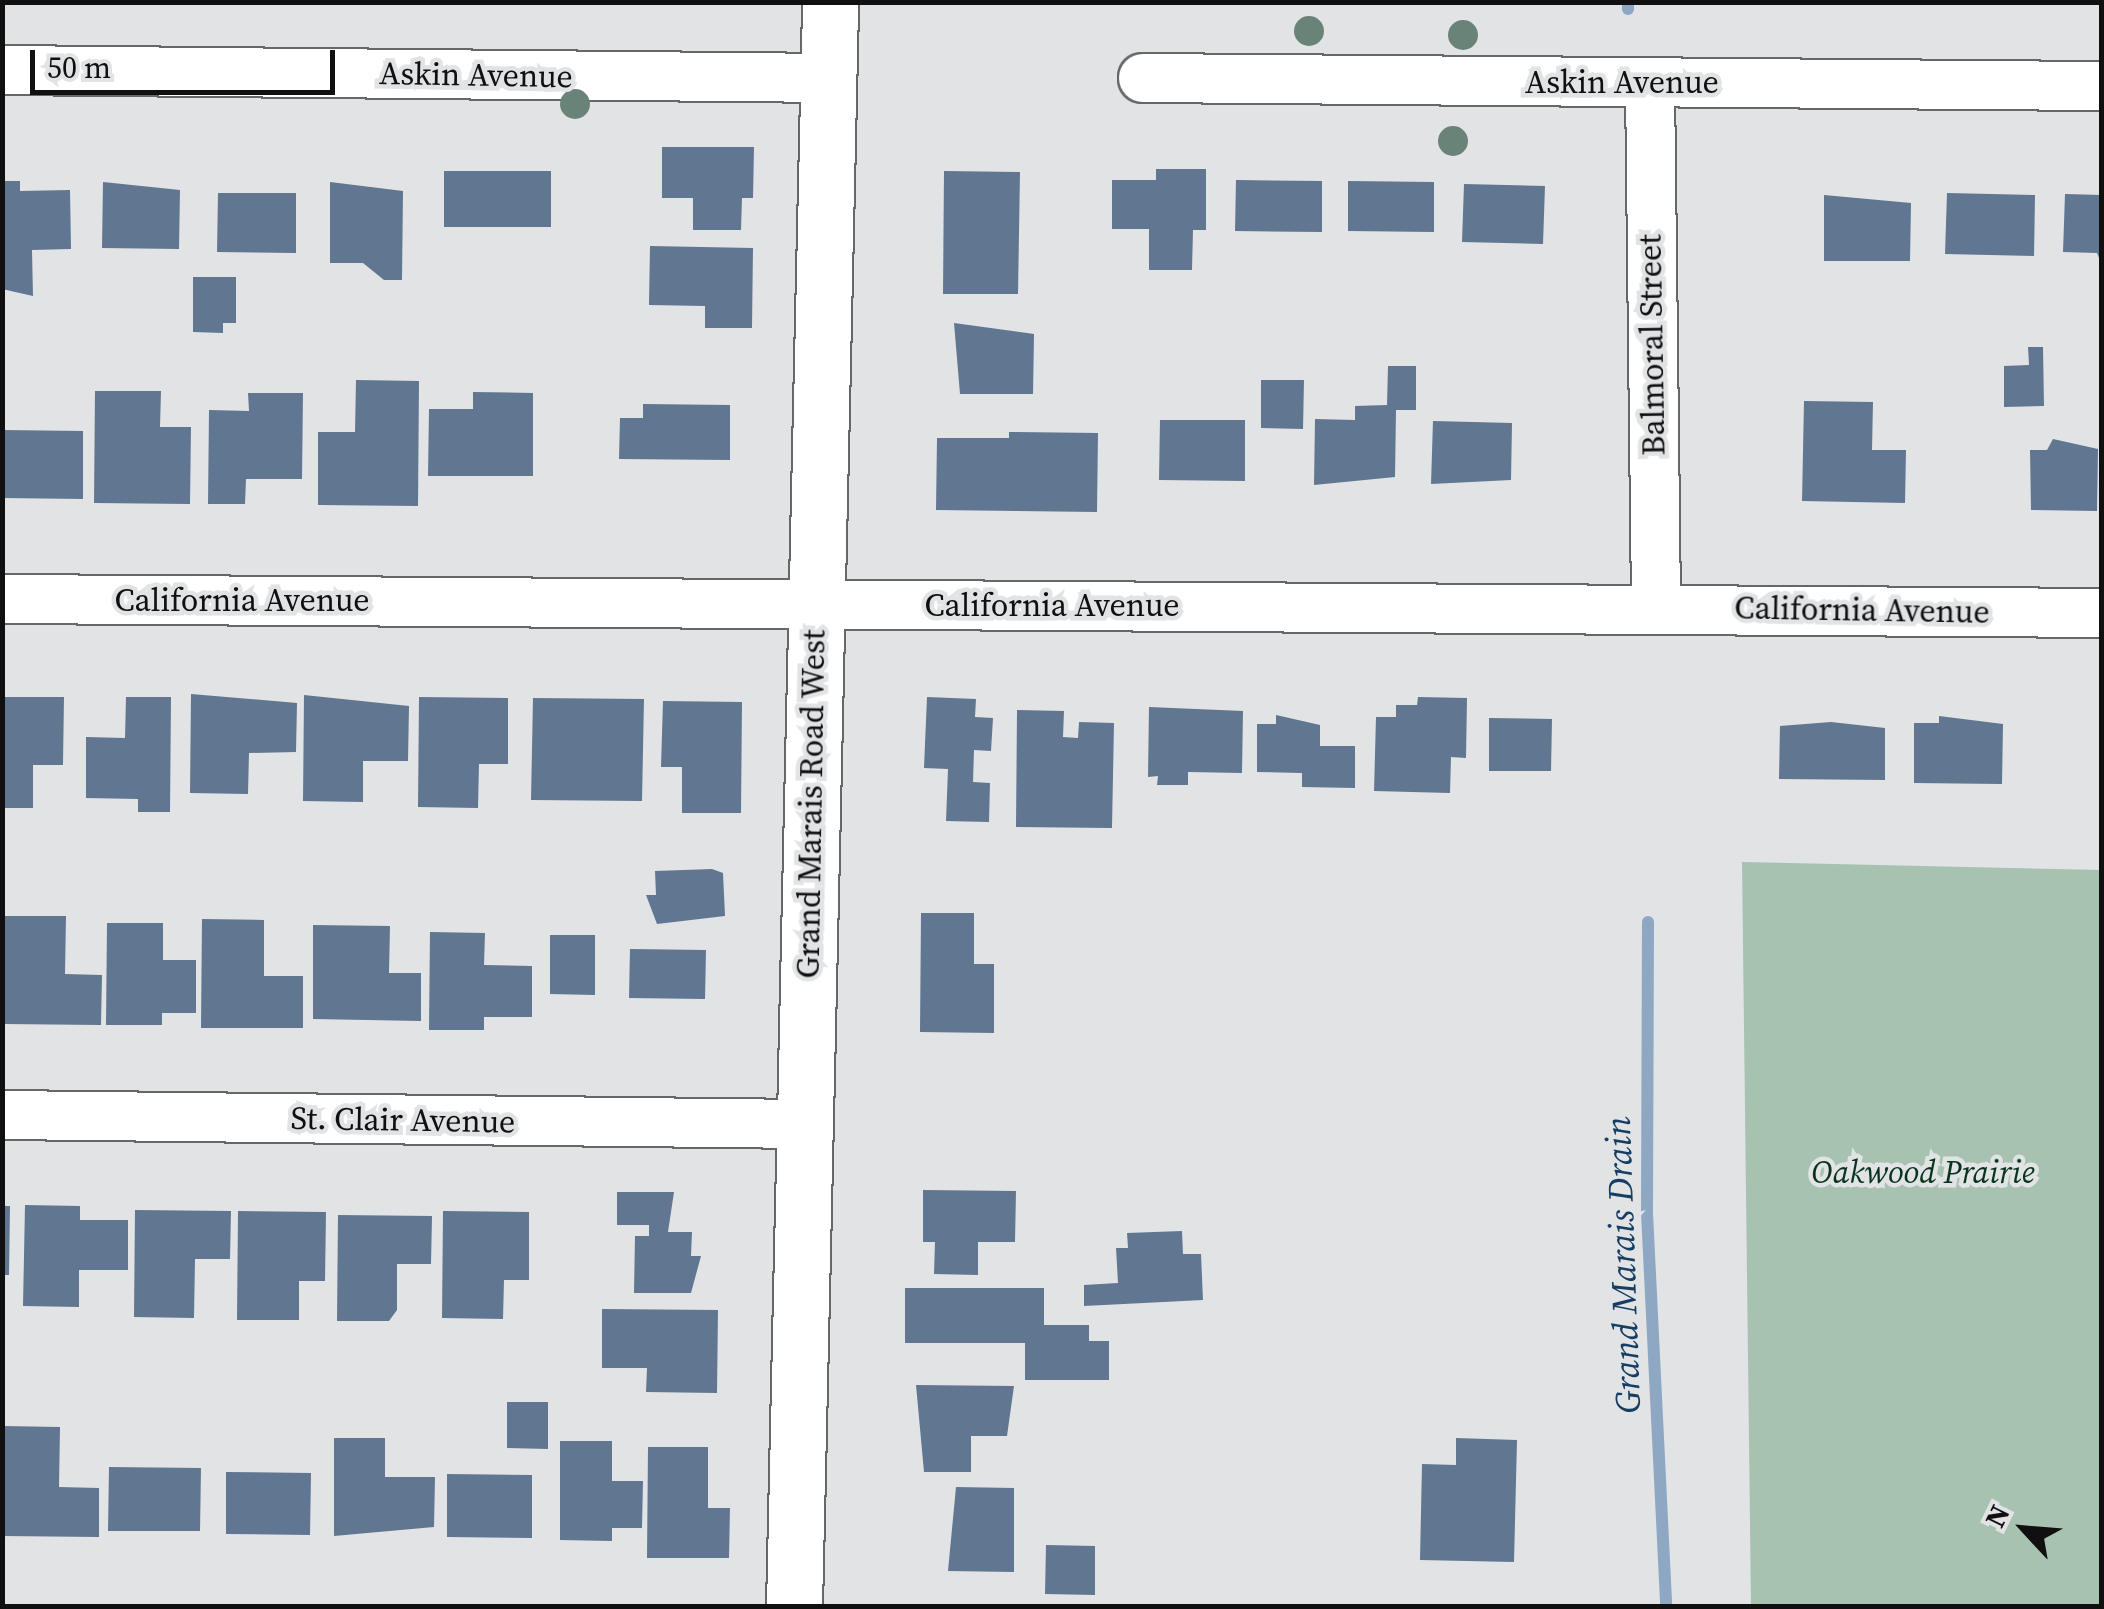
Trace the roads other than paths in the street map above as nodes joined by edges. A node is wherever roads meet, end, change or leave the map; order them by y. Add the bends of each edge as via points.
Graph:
1 (830, 2) edge
2 (2, 70) edge
3 (829, 78) junction
4 (1143, 78) dead end
5 (1650, 83) junction
6 (2102, 86) edge
7 (2, 599) edge
8 (816, 604) junction
9 (1656, 607) junction
10 (2102, 613) edge
11 (2, 1115) edge
12 (804, 1124) junction
13 (794, 1606) edge

1 - 3 street, Grand Marais Road West
2 - 3 street, Askin Avenue
3 - 8 street, Grand Marais Road West
4 - 5 street, Askin Avenue
5 - 6 street, Askin Avenue
5 - 9 street, Balmoral Street
7 - 8 street, California Avenue
8 - 9 street, California Avenue
8 - 12 street, Grand Marais Road West
9 - 10 street, California Avenue
11 - 12 street, St. Clair Avenue
12 - 13 street, Grand Marais Road West

